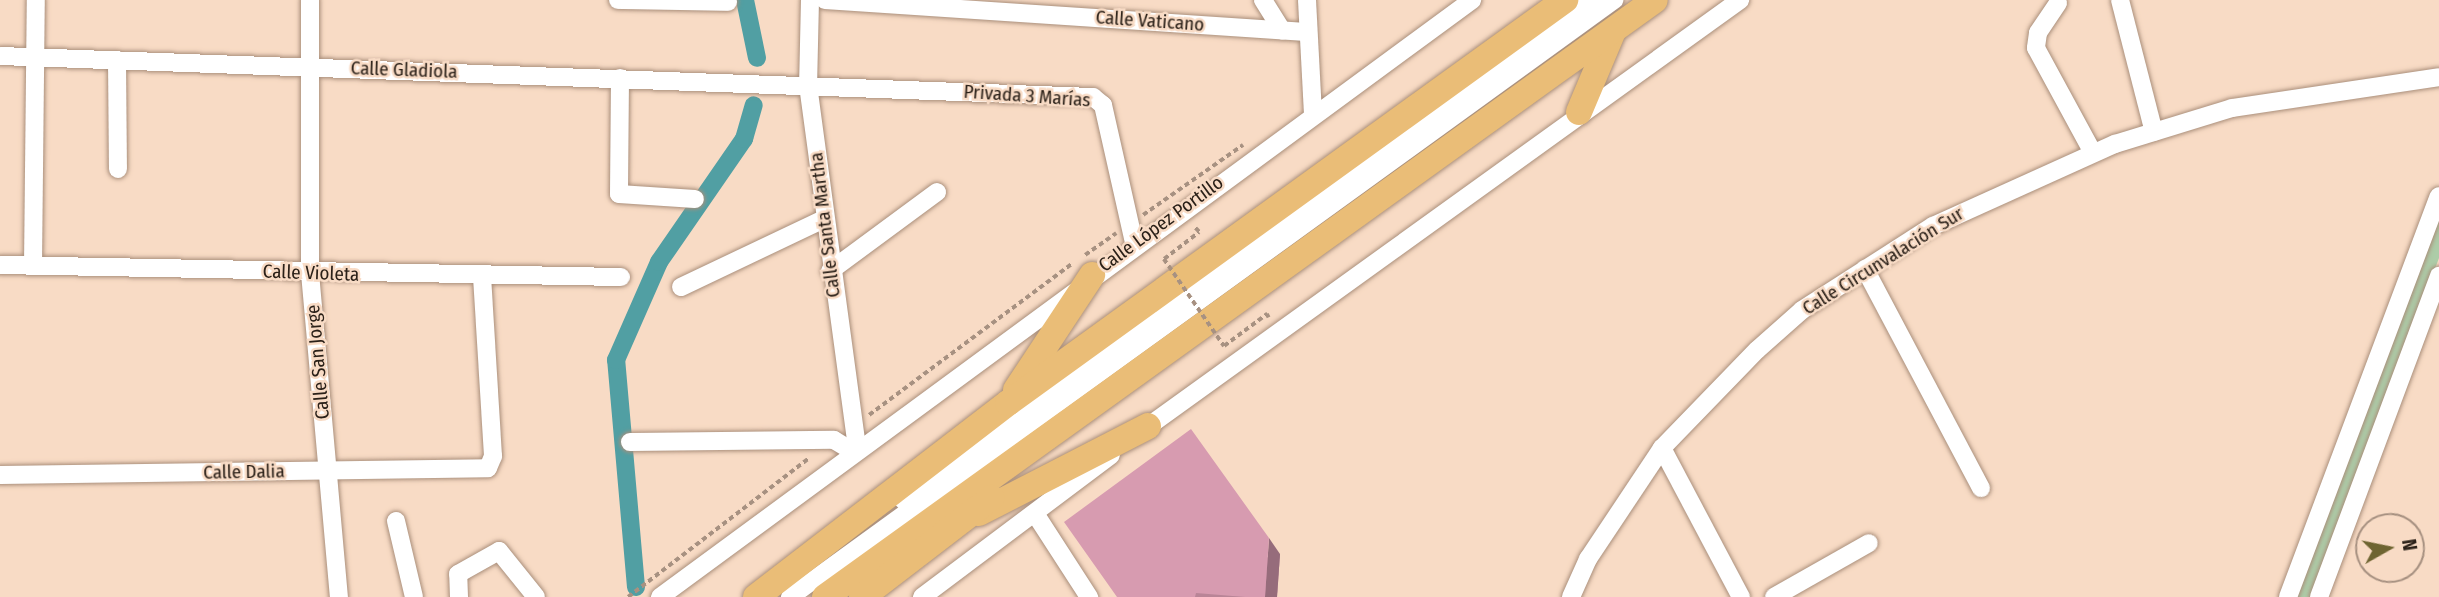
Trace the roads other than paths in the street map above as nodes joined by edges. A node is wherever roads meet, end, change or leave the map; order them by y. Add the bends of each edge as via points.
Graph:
1 (36, 0) edge
2 (310, 0) edge
3 (618, 0) edge
4 (810, 0) edge
5 (825, 0) edge
6 (1263, 0) edge
7 (1307, 0) edge
8 (1472, 0) edge
9 (1565, 0) edge
10 (1591, 0) edge
11 (1614, 0) edge
12 (1655, 0) edge
13 (1741, 0) edge
14 (2120, 0) edge
15 (728, 2) dead end
16 (2058, 3) dead end
17 (1282, 30) junction
18 (1613, 31) junction
19 (1306, 32) junction
20 (0, 56) edge
21 (36, 57) junction
22 (117, 60) junction
23 (310, 67) junction
24 (2439, 77) edge
25 (620, 78) junction
26 (808, 85) junction
27 (1579, 113) junction
28 (1313, 114) junction
29 (2154, 132) junction
30 (2093, 153) junction
31 (118, 169) dead end
32 (937, 192) dead end
33 (2439, 196) edge
34 (695, 199) dead end
35 (824, 219) junction
36 (1134, 243) junction
37 (0, 265) edge
38 (33, 266) junction
39 (1865, 269) junction
40 (830, 271) junction
41 (310, 273) junction
42 (1092, 275) junction
43 (2439, 276) edge
44 (482, 277) junction
45 (621, 277) dead end
46 (681, 287) dead end
47 (1170, 348) junction
48 (1008, 403) junction
49 (1148, 426) junction
50 (630, 442) dead end
51 (1662, 448) junction
52 (855, 450) junction
53 (327, 471) junction
54 (0, 475) edge
55 (1980, 488) dead end
56 (1036, 515) junction
57 (396, 521) dead end
58 (959, 524) junction
59 (1869, 543) dead end
60 (527, 594) edge
61 (339, 597) edge
62 (414, 597) edge
63 (459, 597) edge
64 (660, 597) edge
65 (756, 597) edge
66 (769, 597) edge
67 (790, 597) edge
68 (825, 597) edge
69 (862, 597) edge
70 (922, 597) edge
71 (1089, 597) edge
72 (1571, 597) edge
73 (1741, 597) edge
74 (1774, 597) edge
75 (2288, 597) edge
76 (2319, 597) edge

1 - 21 street
2 - 23 street, Calle San Jorge
3 - 15 street
4 - 26 street, Calle Santa Martha
5 - 17 street, Calle Vaticano
6 - 17 street
7 - 19 street
8 - 28 street, Calle López Portillo
9 - 48 highway
10 - 66 street
11 - 67 street
12 - 18 highway
13 - 27 street via 1611,97
14 - 29 street
16 - 30 street via 2038,33 2036,48
17 - 19 street, Calle Vaticano
18 - 27 highway
18 - 47 highway
19 - 28 street
20 - 21 street, Calle Gladiola
21 - 22 street, Calle Gladiola
21 - 38 street
22 - 23 street, Calle Gladiola
22 - 31 street
23 - 25 street, Calle Gladiola
23 - 41 street, Calle San Jorge
24 - 29 street, Calle Circunvalación Sur via 2276,97
25 - 26 street, Calle Gladiola
25 - 34 street via 620,197
26 - 35 street, Calle Santa Martha
26 - 36 street, Privada 3 Marías via 1099,99
27 - 49 street
28 - 36 street, Calle López Portillo
29 - 30 street, Calle Circunvalación Sur
30 - 39 street, Calle Circunvalación Sur via 1933,226
32 - 40 street
33 - 75 street
35 - 40 street, Calle Santa Martha
35 - 46 street
36 - 42 street, Calle López Portillo
37 - 38 street, Calle Violeta
38 - 41 street, Calle Violeta
39 - 51 street, Calle Circunvalación Sur via 1802,310
39 - 55 street
40 - 52 street, Calle Santa Martha
41 - 44 street, Calle Violeta
41 - 53 street, Calle San Jorge
42 - 48 highway
42 - 52 street, Calle López Portillo
43 - 76 street
44 - 45 street, Calle Violeta
44 - 53 street, Calle Dalia via 493,456 488,468
47 - 58 highway via 1134,390
47 - 68 highway
48 - 65 highway
49 - 56 street
49 - 58 highway
50 - 52 street via 834,440
51 - 72 street, Calle Circunvalación Sur via 1588,559
51 - 73 street
52 - 64 street, Calle López Portillo
53 - 54 street, Calle Dalia
53 - 61 street, Calle San Jorge
56 - 70 street
56 - 71 street
57 - 62 street
58 - 69 highway
59 - 74 street
60 - 63 street via 499,551 458,574

